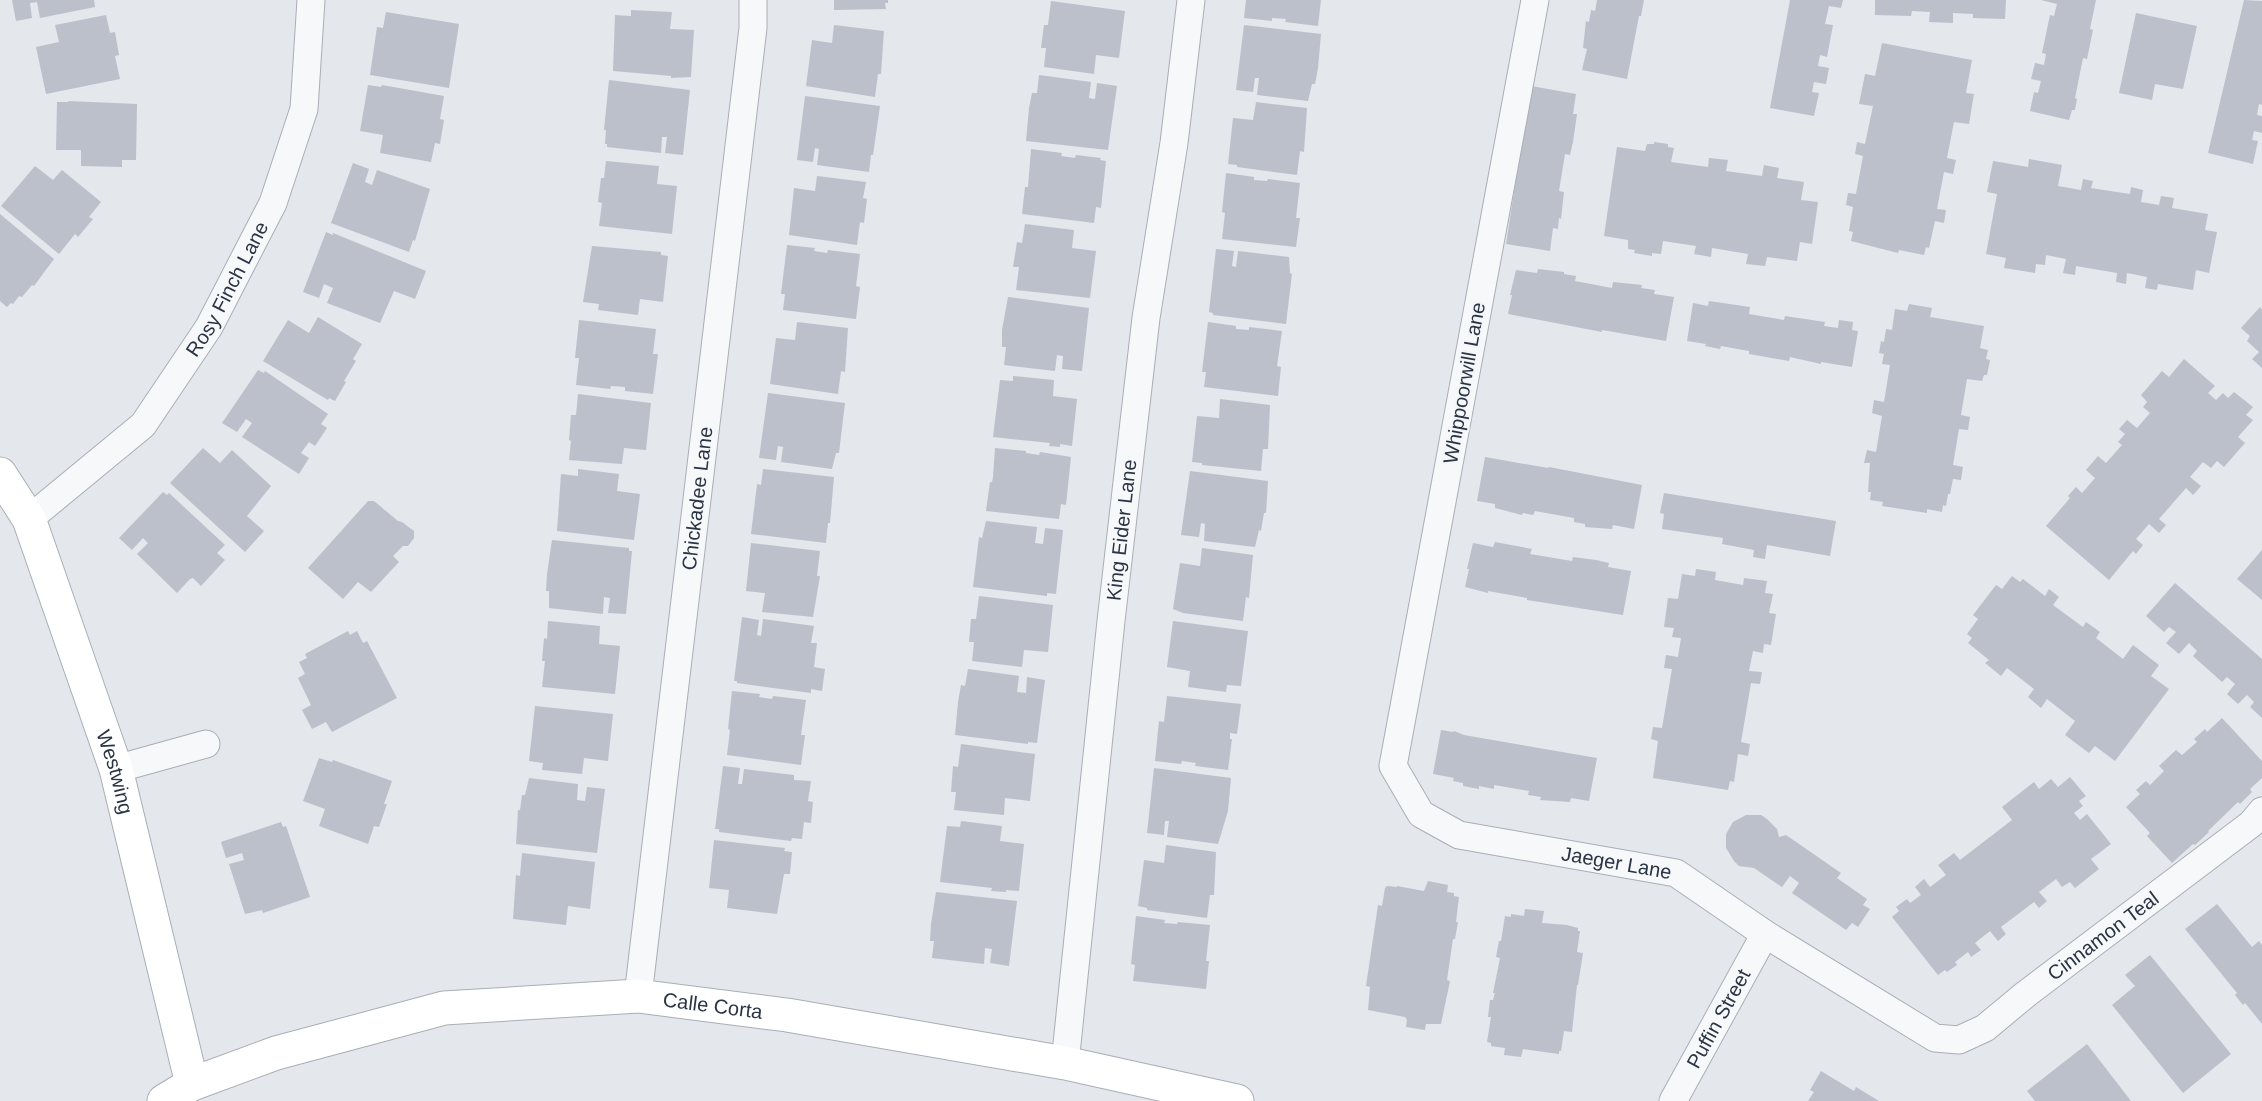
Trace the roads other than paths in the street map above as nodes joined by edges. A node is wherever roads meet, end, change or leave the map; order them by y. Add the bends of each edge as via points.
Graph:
1 (310, 0) edge
2 (753, 0) edge
3 (1191, 0) edge
4 (1535, 0) edge
5 (0, 474) edge
6 (30, 519) junction
7 (206, 744) dead end
8 (1393, 766) joint
9 (116, 769) junction
10 (2262, 811) edge
11 (1765, 934) junction
12 (638, 996) junction
13 (1935, 1038) joint
14 (1065, 1063) junction
15 (192, 1084) junction
16 (164, 1101) edge
17 (1237, 1101) edge
18 (1673, 1101) edge

1 - 6 street, Rosy Finch Lane via 304,109 273,203 209,327 143,425
2 - 12 street, Chickadee Lane via 734,200
3 - 14 street, King Eider Lane via 1174,143 1146,318
4 - 8 street, Whippoorwill Lane
5 - 6 street, Westwing
6 - 9 street, Westwing
7 - 9 street
8 - 11 street, Jaeger Lane via 1421,814 1459,835 1676,873
9 - 15 street, Westwing
10 - 13 street, Cinnamon Teal via 2251,824 1985,1028 1959,1040
11 - 13 street, Jaeger Lane
11 - 18 street, Puffin Street
12 - 14 street, Calle Corta via 787,1016
12 - 15 street, Calle Corta via 444,1008 276,1053
14 - 17 street, Calle Corta
15 - 16 street, Calle Corta

